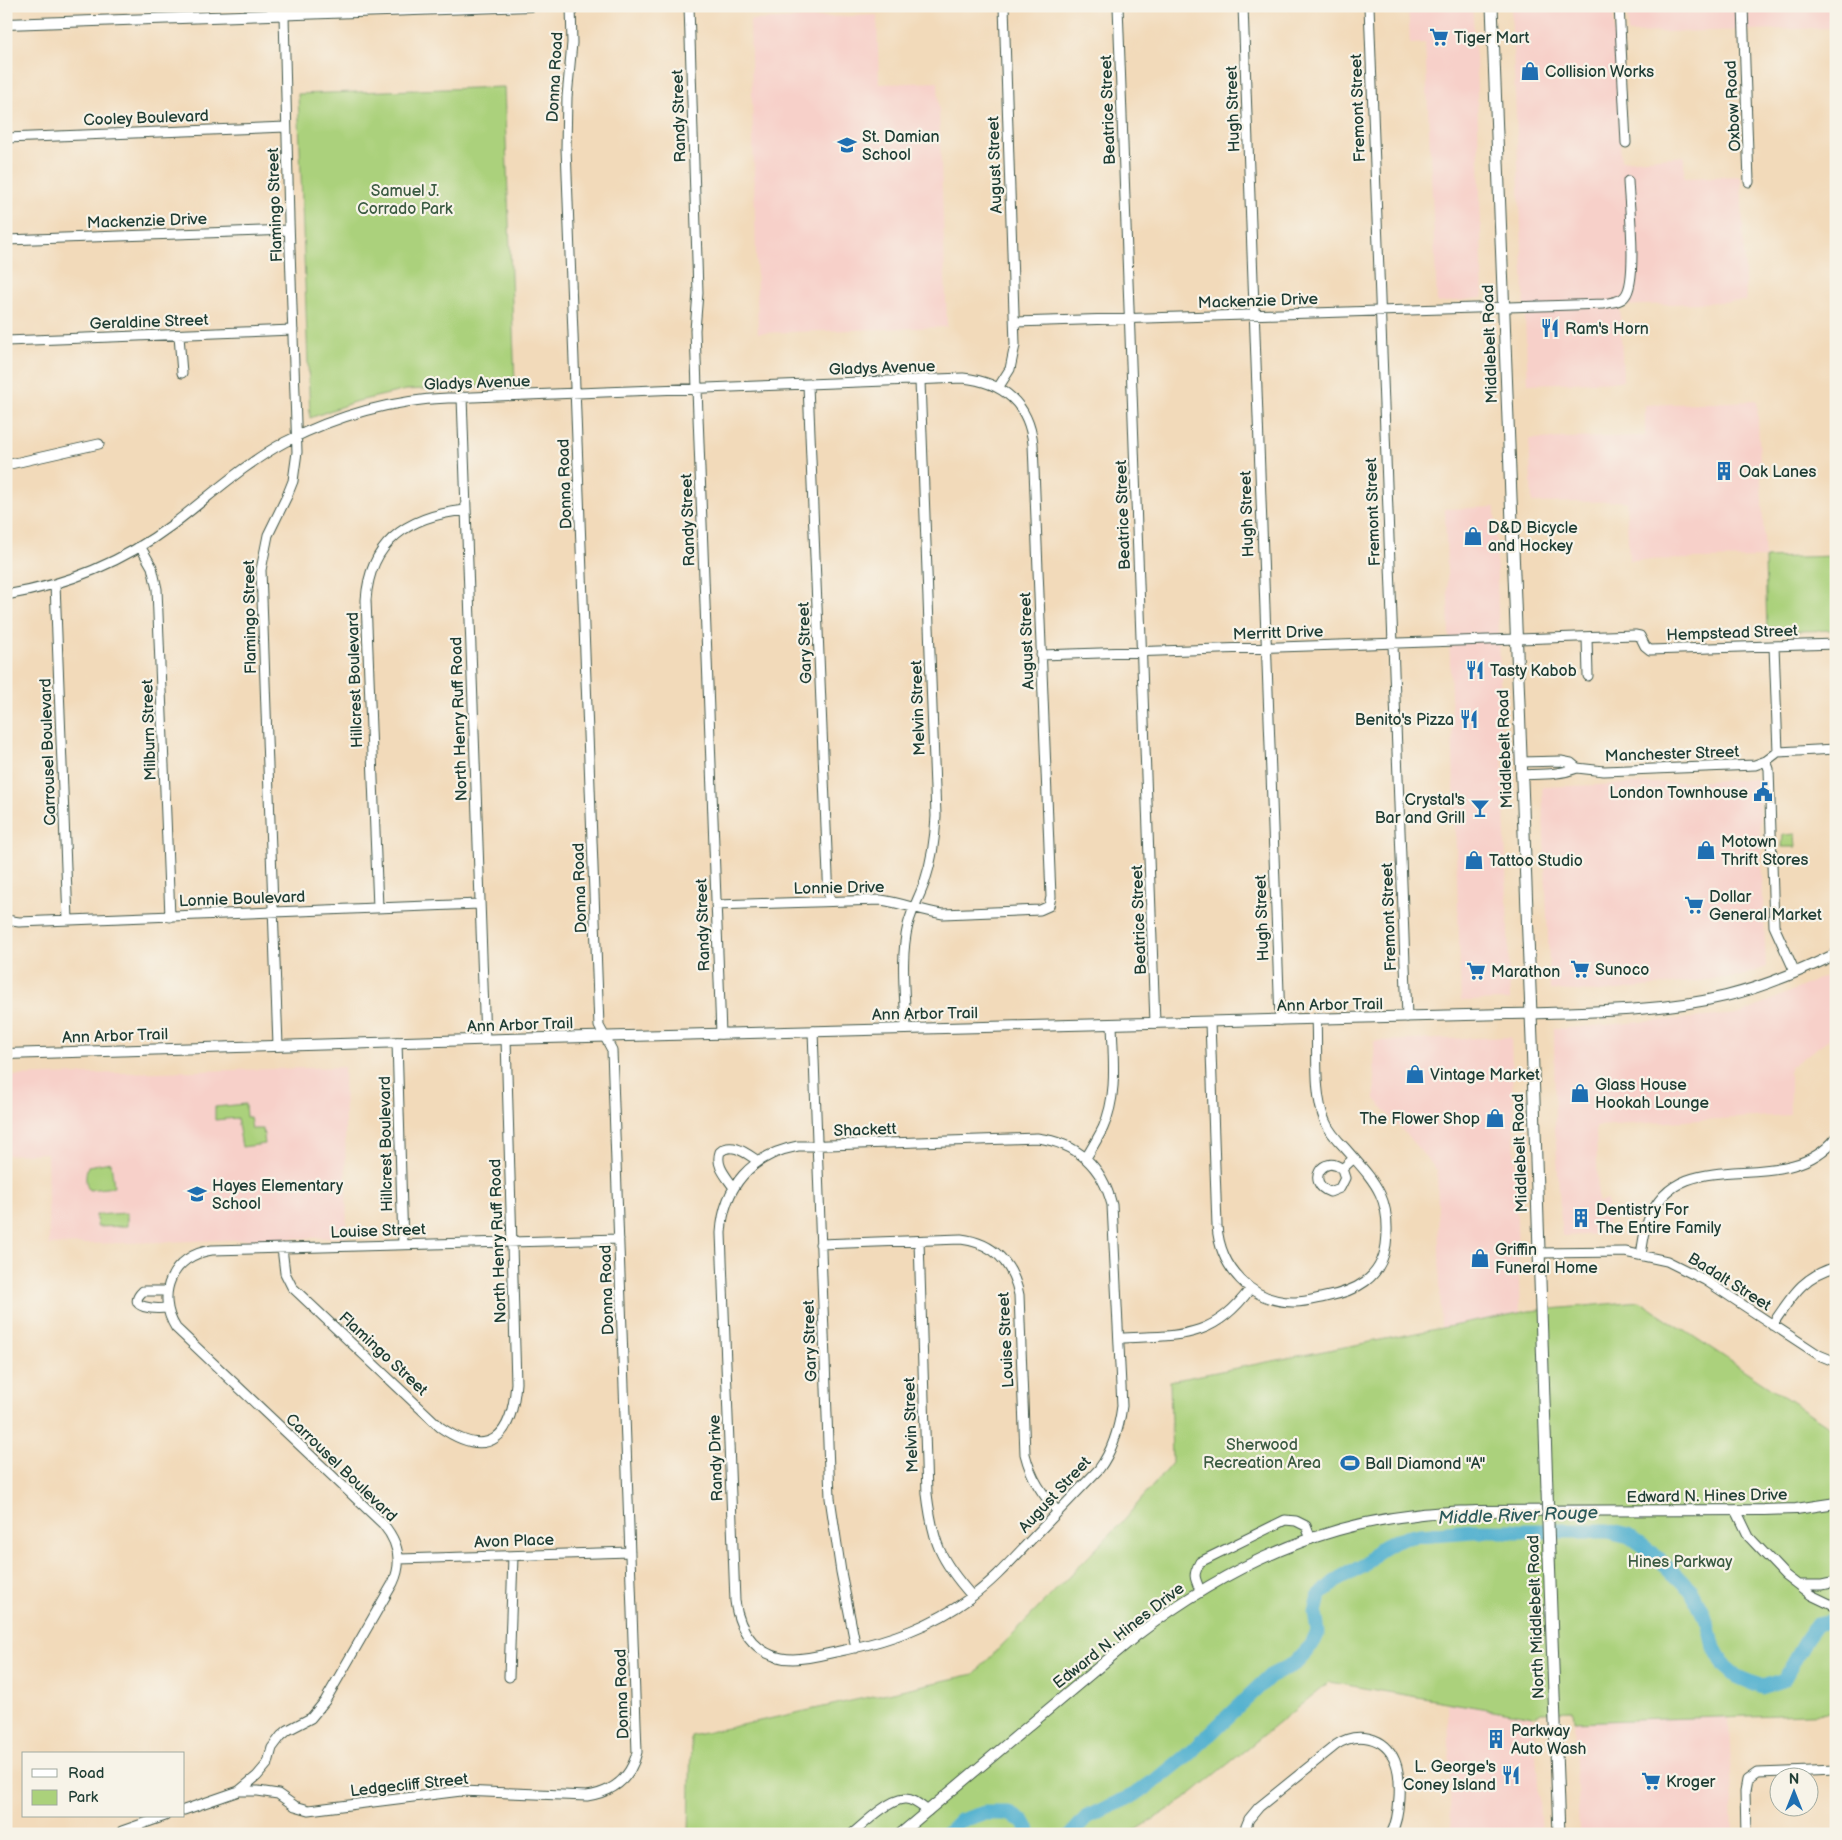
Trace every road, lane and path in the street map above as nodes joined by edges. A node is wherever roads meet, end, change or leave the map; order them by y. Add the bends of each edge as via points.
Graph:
1 (531, 6) edge
2 (571, 6) edge
3 (689, 6) edge
4 (1004, 6) edge
5 (1118, 6) edge
6 (1243, 6) edge
7 (1369, 6) edge
8 (1492, 6) edge
9 (1620, 6) edge
10 (1743, 6) edge
11 (478, 7) edge
12 (352, 9) edge
13 (284, 15) junction
14 (6, 24) edge
15 (286, 127) junction
16 (6, 138) edge
17 (1626, 143) dead end
18 (1628, 181) dead end
19 (1749, 182) dead end
20 (289, 230) junction
21 (6, 240) edge
22 (1504, 307) junction
23 (1380, 311) junction
24 (1254, 315) junction
25 (1129, 319) junction
26 (1015, 322) junction
27 (293, 330) junction
28 (179, 336) junction
29 (6, 341) edge
30 (182, 373) dead end
31 (920, 380) junction
32 (808, 385) junction
33 (998, 388) junction
34 (697, 389) junction
35 (576, 394) junction
36 (462, 397) junction
37 (297, 437) junction
38 (99, 444) dead end
39 (6, 465) edge
40 (465, 510) junction
41 (140, 546) junction
42 (55, 584) junction
43 (6, 595) edge
44 (1587, 638) junction
45 (1516, 640) junction
46 (1392, 644) junction
47 (1836, 644) edge
48 (1774, 646) junction
49 (1267, 648) junction
50 (1143, 651) junction
51 (1041, 655) junction
52 (1588, 676) dead end
53 (1836, 749) edge
54 (1778, 752) junction
55 (1766, 761) junction
56 (1521, 762) junction
57 (1577, 768) junction
58 (1521, 775) junction
59 (829, 901) junction
60 (480, 904) junction
61 (716, 905) junction
62 (1049, 906) joint
63 (914, 907) junction
64 (378, 908) junction
65 (272, 912) junction
66 (170, 916) junction
67 (6, 920) edge
68 (68, 920) junction
69 (1836, 954) edge
70 (1795, 972) junction
71 (1531, 1014) junction
72 (1406, 1017) junction
73 (1316, 1019) junction
74 (1280, 1020) junction
75 (1210, 1022) junction
76 (1156, 1023) junction
77 (1112, 1024) junction
78 (906, 1029) junction
79 (813, 1031) junction
80 (721, 1034) junction
81 (606, 1036) junction
82 (506, 1039) junction
83 (485, 1040) junction
84 (397, 1042) junction
85 (278, 1046) junction
86 (6, 1054) edge
87 (1836, 1138) edge
88 (817, 1145) junction
89 (1086, 1158) junction
90 (1354, 1158) junction
91 (758, 1161) junction
92 (1342, 1169) dead end
93 (734, 1188) junction
94 (620, 1239) junction
95 (919, 1240) junction
96 (512, 1242) junction
97 (820, 1244) junction
98 (403, 1245) junction
99 (282, 1248) junction
100 (1539, 1253) junction
101 (1642, 1255) junction
102 (722, 1265) joint
103 (1836, 1267) edge
104 (1250, 1289) junction
105 (167, 1299) joint
106 (1772, 1324) junction
107 (1120, 1338) junction
108 (1836, 1362) edge
109 (496, 1438) joint
110 (1547, 1490) joint
111 (1836, 1503) edge
112 (1736, 1510) junction
113 (1058, 1512) junction
114 (1311, 1539) junction
115 (630, 1552) junction
116 (513, 1556) junction
117 (398, 1559) junction
118 (1836, 1582) edge
119 (1799, 1585) junction
120 (1200, 1590) junction
121 (972, 1596) junction
122 (1836, 1606) edge
123 (756, 1645) joint
124 (856, 1648) junction
125 (509, 1677) dead end
126 (633, 1765) joint
127 (1836, 1770) edge
128 (239, 1791) junction
129 (185, 1810) edge
130 (928, 1811) junction
131 (159, 1818) edge
132 (122, 1831) dead end
133 (852, 1834) edge
134 (900, 1834) edge
135 (1243, 1834) edge
136 (1391, 1834) edge
137 (1559, 1834) edge
138 (1746, 1834) edge

1 - 11 street
2 - 35 street, Donna Road via 572,43 566,126
3 - 34 street, Randy Street via 698,260
4 - 26 street, August Street
5 - 25 street, Beatrice Street
6 - 24 street, Hugh Street
7 - 23 street, Fremont Street
8 - 22 main road, Middlebelt Road
9 - 17 street
10 - 19 street, Oxbow Road
11 - 12 street
12 - 13 street
13 - 14 street
13 - 15 street, Flamingo Street
15 - 16 street, Cooley Boulevard
15 - 20 street, Flamingo Street
18 - 22 street, Mackenzie Drive via 1632,274 1624,298 1604,304
20 - 21 street, Mackenzie Drive
20 - 27 street, Flamingo Street
22 - 23 street, Mackenzie Drive
22 - 45 main road, Middlebelt Road
23 - 24 street, Mackenzie Drive
23 - 46 street, Fremont Street
24 - 25 street, Mackenzie Drive
24 - 49 street, Hugh Street
25 - 26 street, Mackenzie Drive
25 - 50 street, Beatrice Street
26 - 33 street via 1013,358
27 - 28 street, Geraldine Street
27 - 37 street, Flamingo Street
28 - 29 street, Geraldine Street
28 - 30 street
31 - 32 street, Gladys Avenue
31 - 33 street, Gladys Avenue via 963,378
31 - 63 street, Melvin Street via 936,816 931,860
32 - 34 street, Gladys Avenue
32 - 59 street, Gary Street
33 - 51 street, August Street via 1022,409 1033,437
34 - 35 street, Gladys Avenue
34 - 61 street, Randy Street
35 - 36 street, Gladys Avenue
35 - 81 street, Donna Road via 599,1026
36 - 37 street, Gladys Avenue via 407,401 373,408
36 - 40 street, North Henry Ruff Road
37 - 41 street, Gladys Avenue via 253,462
37 - 65 street, Flamingo Street via 293,481 268,535 261,570
38 - 39 street
40 - 60 street, North Henry Ruff Road
40 - 64 street, Hillcrest Boulevard via 430,516 403,529 381,553 368,581 366,600
41 - 42 street, Gladys Avenue
41 - 66 street, Milburn Street via 152,567 157,589
42 - 43 street, Gladys Avenue
42 - 68 street, Carrousel Boulevard
44 - 45 street, Hempstead Street
44 - 48 street, Hempstead Street via 1635,635 1640,636 1650,650
44 - 52 street
45 - 46 street, Merritt Drive
45 - 56 main road, Middlebelt Road
46 - 49 street, Merritt Drive
46 - 72 street, Fremont Street
47 - 48 street, Hempstead Street
48 - 54 street
49 - 50 street, Merritt Drive
49 - 74 street, Hugh Street
50 - 51 street, Merritt Drive
50 - 76 street, Beatrice Street
51 - 62 street, August Street
53 - 54 street
54 - 55 street
55 - 57 street, Manchester Street via 1748,766 1672,769
55 - 70 street via 1769,769 1774,926
56 - 57 street, Manchester Street via 1561,761
56 - 58 main road, Middlebelt Road
57 - 58 street, Manchester Street via 1565,773
58 - 71 main road, Middlebelt Road
59 - 61 street, Lonnie Drive
59 - 63 street, Lonnie Drive via 881,900
60 - 64 street, Lonnie Boulevard
60 - 83 street, North Henry Ruff Road
61 - 80 street, Randy Street
62 - 63 street, Lonnie Drive via 1040,910 943,914
63 - 78 street, Melvin Street via 904,948
64 - 65 street, Lonnie Boulevard
65 - 66 street, Lonnie Boulevard
65 - 85 street, Flamingo Street
66 - 68 street, Lonnie Boulevard
67 - 68 street, Lonnie Boulevard
69 - 70 street, Ann Arbor Trail
70 - 71 street, Ann Arbor Trail via 1742,992 1678,1005
71 - 72 street, Ann Arbor Trail
71 - 100 main road, Middlebelt Road
72 - 73 street, Ann Arbor Trail
73 - 74 street, Ann Arbor Trail
73 - 90 street via 1321,1110 1331,1133
74 - 75 street, Ann Arbor Trail
75 - 76 street, Ann Arbor Trail
75 - 104 street via 1218,1235 1228,1265
76 - 77 street, Ann Arbor Trail
77 - 78 street, Ann Arbor Trail
77 - 89 street via 1112,1101 1104,1127
78 - 79 street, Ann Arbor Trail
79 - 80 street, Ann Arbor Trail
79 - 88 street, Gary Street
80 - 81 street, Ann Arbor Trail
81 - 82 street, Ann Arbor Trail
81 - 94 street, Donna Road via 612,1050
82 - 83 street, Ann Arbor Trail
82 - 96 street, North Henry Ruff Road
83 - 84 street, Ann Arbor Trail
84 - 85 street, Ann Arbor Trail
84 - 98 street, Hillcrest Boulevard
85 - 86 street, Ann Arbor Trail
87 - 101 street via 1820,1154 1791,1167 1704,1174 1678,1184 1652,1213
88 - 89 street, Shackett via 1037,1138 1062,1144
88 - 91 street, Shackett via 786,1149
88 - 97 street, Gary Street
89 - 107 street, August Street via 1104,1180 1112,1205
90 - 92 street
90 - 104 street via 1380,1192 1385,1207 1386,1240 1379,1266 1369,1279 1348,1292 1296,1302 1270,1298
91 - 93 street, Shackett
91 - 93 street via 735,1148 720,1152 720,1167
93 - 102 street, Shackett via 722,1221
94 - 96 street, Louise Street
94 - 115 street, Donna Road
95 - 97 street, Louise Street
95 - 113 street, Louise Street via 978,1242 998,1254 1013,1272 1019,1295 1025,1454 1036,1484
95 - 121 street, Melvin Street via 927,1494 932,1530 942,1558
96 - 98 street, Louise Street
96 - 109 street, North Henry Ruff Road via 515,1399 506,1427
97 - 124 street, Gary Street via 830,1498
98 - 99 street, Louise Street
99 - 105 street, Louise Street via 198,1253 186,1260 171,1277
99 - 109 street, Flamingo Street via 285,1273 292,1287 440,1427 474,1443
100 - 101 street, Badalt Street via 1607,1251
100 - 110 main road, Middlebelt Road
101 - 106 street, Badalt Street via 1667,1261 1690,1272
102 - 123 street, Randy Drive via 735,1601 740,1623
103 - 106 street via 1801,1285
104 - 107 street via 1234,1309 1201,1330 1178,1336
105 - 117 street, Carrousel Boulevard via 172,1322 180,1333 383,1524 395,1542
106 - 108 street, Badalt Street via 1819,1355
107 - 113 street, August Street via 1122,1406 1116,1438 1099,1469
110 - 137 main road, North Middlebelt Road, bridge
111 - 112 street, Edward N. Hines Drive via 1796,1509
112 - 114 street, Edward N. Hines Drive via 1435,1513 1376,1522
112 - 119 street via 1749,1537
113 - 121 street, August Street
114 - 120 street, Edward N. Hines Drive via 1245,1566
114 - 120 street via 1306,1526 1285,1520 1200,1562 1195,1578
115 - 116 street, Avon Place
115 - 126 street, Donna Road via 638,1734
116 - 117 street, Avon Place
116 - 125 street
117 - 128 street, Carrousel Boulevard via 393,1583 325,1701 311,1718 281,1736 272,1748 268,1764
118 - 119 street
119 - 122 street via 1811,1595
120 - 130 street, Edward N. Hines Drive via 1137,1635
121 - 124 street, August Street via 917,1629
123 - 124 street, August Street via 774,1656 791,1659
126 - 128 street, Ledgecliff Street via 614,1787 587,1796 461,1792 309,1810 294,1806 278,1794
127 - 138 street via 1757,1773 1747,1780
128 - 129 street, Ledgecliff Street
130 - 133 street via 904,1798 894,1801
130 - 134 street, Edward N. Hines Drive
131 - 132 street
135 - 136 street via 1259,1807 1336,1745 1359,1736 1383,1744 1396,1763 1398,1815

